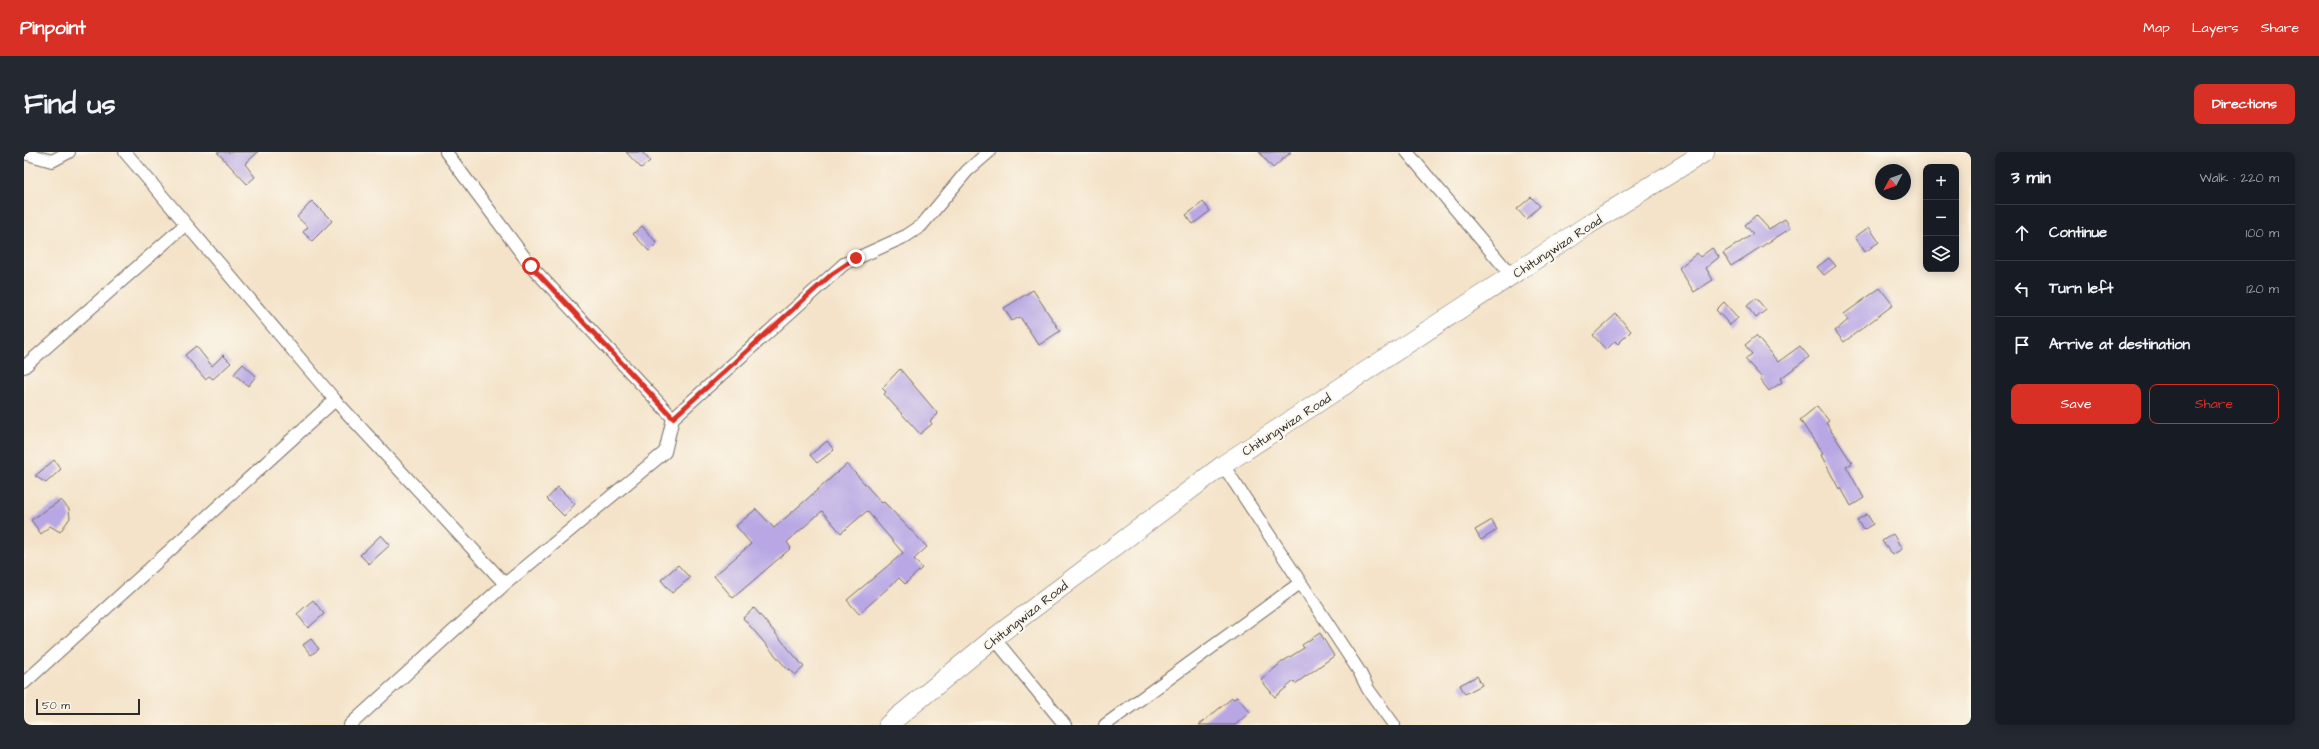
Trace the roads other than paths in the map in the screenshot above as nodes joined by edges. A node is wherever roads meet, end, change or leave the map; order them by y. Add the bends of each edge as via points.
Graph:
1 (24, 152) edge
2 (69, 152) edge
3 (125, 152) edge
4 (446, 152) edge
5 (989, 152) edge
6 (1407, 152) edge
7 (1705, 152) edge
8 (185, 225) junction
9 (1511, 276) junction
10 (24, 367) edge
11 (336, 400) junction
12 (673, 418) junction
13 (1223, 465) junction
14 (1300, 583) junction
15 (505, 584) junction
16 (994, 638) junction
17 (24, 683) edge
18 (350, 725) edge
19 (888, 725) edge
20 (1065, 725) edge
21 (1105, 725) edge
22 (1394, 725) edge

1 - 2 street via 52,161
3 - 8 street
4 - 12 street via 531,266
5 - 12 street via 967,171 921,226 895,242 844,264
6 - 9 street
7 - 9 main road, Chitungwiza Road
8 - 10 street
8 - 11 street
9 - 13 main road, Chitungwiza Road
11 - 15 street
11 - 17 street
12 - 15 street via 665,452
13 - 14 street
13 - 16 main road, Chitungwiza Road
14 - 21 street
14 - 22 street
15 - 18 street
16 - 19 main road, Chitungwiza Road
16 - 20 street

